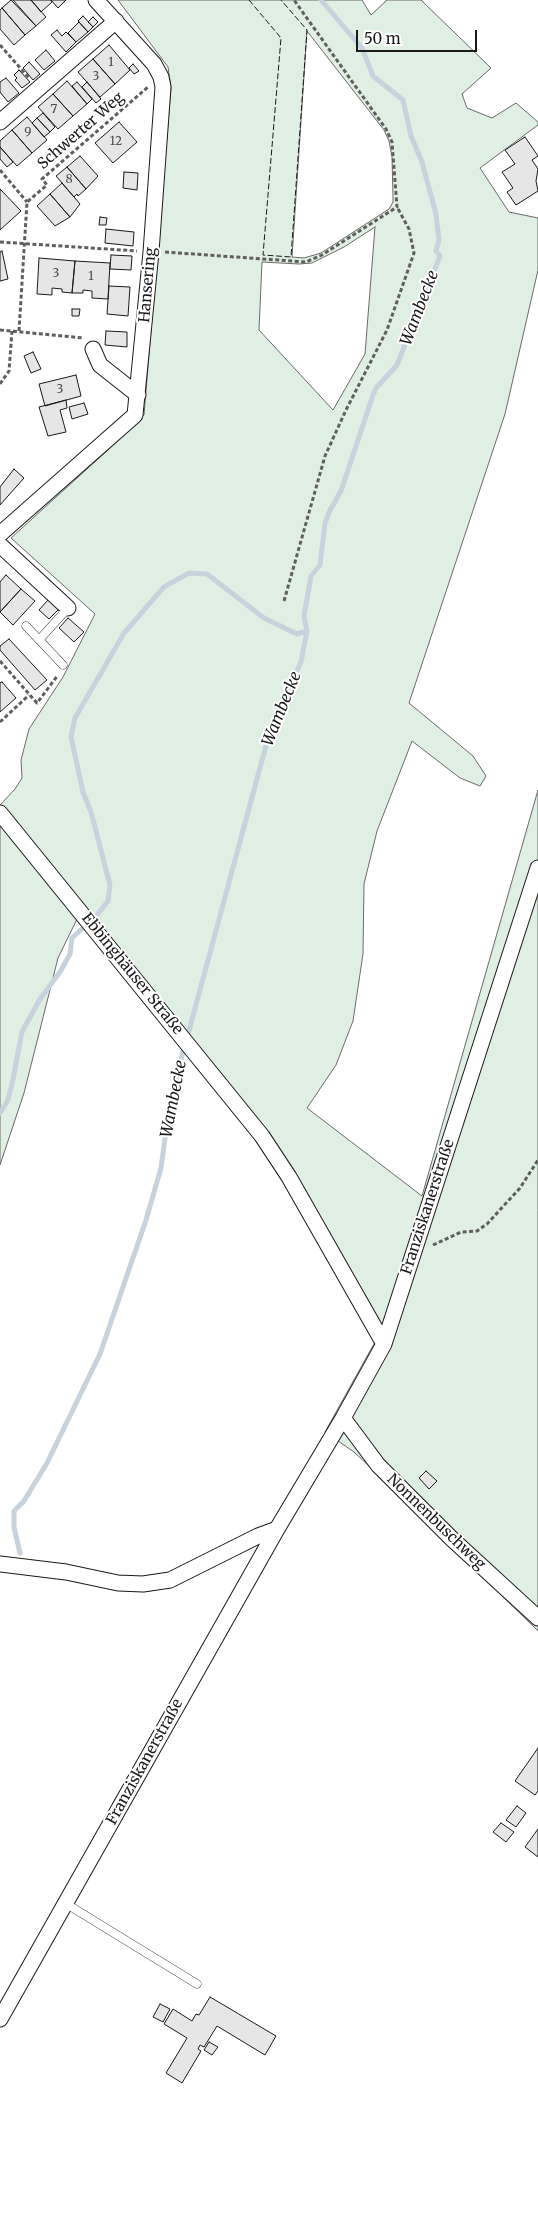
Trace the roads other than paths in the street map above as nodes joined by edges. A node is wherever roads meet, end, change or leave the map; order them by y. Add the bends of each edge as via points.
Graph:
1 (96, 0) edge
2 (116, 21) junction
3 (0, 122) edge
4 (93, 349) road end
5 (138, 395) junction
6 (0, 534) edge
7 (0, 545) edge
8 (68, 608) joint
9 (26, 626) dead end
10 (39, 640) junction
11 (63, 665) road end
12 (0, 813) edge
13 (538, 868) edge
14 (384, 1344) junction
15 (344, 1418) junction
16 (277, 1529) junction
17 (0, 1564) edge
18 (538, 1618) edge
19 (65, 1903) junction
20 (197, 1984) dead end
21 (7, 1991) edge
22 (0, 2019) edge

1 - 2 street, Hansering
2 - 3 street
2 - 5 street, Hansering via 146,53 161,77 163,87
4 - 5 street via 100,365
5 - 6 street, Hansering via 135,415
7 - 8 street
8 - 10 lane
9 - 10 lane
10 - 11 lane
12 - 14 street, Ebbinghäuser Straße via 262,1136 290,1177
13 - 14 street, Franziskanerstraße
14 - 15 street, Franziskanerstraße
15 - 16 street, Franziskanerstraße
15 - 18 street, Nonnenbuschweg via 378,1465
16 - 17 street via 161,1582 118,1583 66,1572
16 - 19 street, Franziskanerstraße
19 - 20 lane
19 - 21 street, Franziskanerstraße
21 - 22 street, Franziskanerstraße

